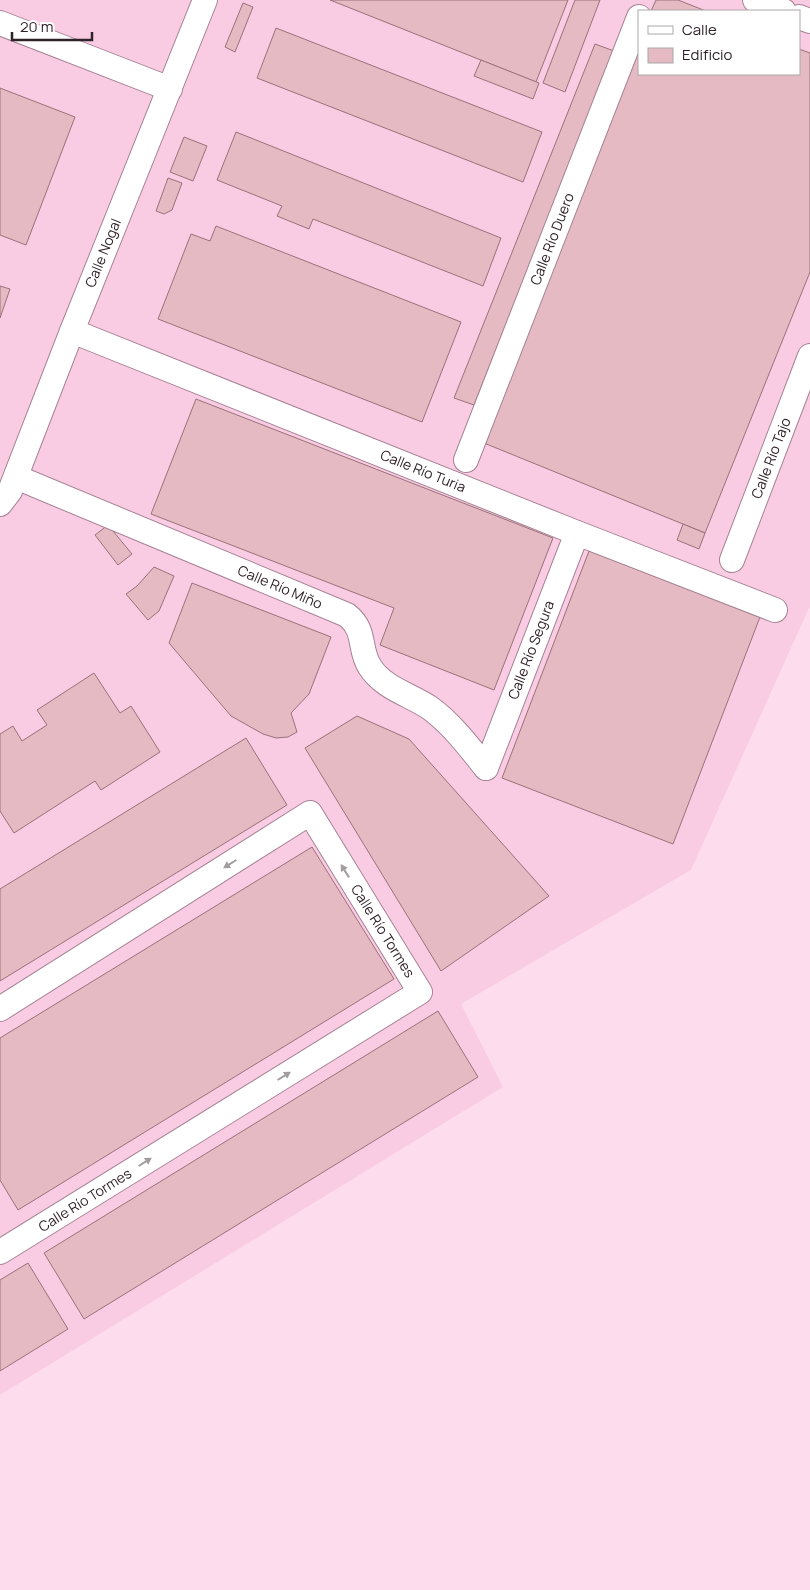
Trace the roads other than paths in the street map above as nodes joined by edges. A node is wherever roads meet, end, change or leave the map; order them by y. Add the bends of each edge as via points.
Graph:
1 (205, 0) edge
2 (755, 0) edge
3 (781, 10) edge
4 (638, 20) edge
5 (0, 23) edge
6 (170, 89) junction
7 (72, 331) junction
8 (810, 356) edge
9 (466, 460) dead end
10 (6, 490) edge
11 (577, 533) junction
12 (732, 560) dead end
13 (775, 610) dead end
14 (486, 768) joint
15 (0, 1009) edge
16 (0, 1252) edge

1 - 6 street, Calle Nogal
2 - 3 street
4 - 9 street, Calle Río Duero
5 - 6 street
6 - 7 street, Calle Nogal
7 - 10 street, Calle Nogal
7 - 11 street, Calle Río Turia
8 - 12 street, Calle Río Tajo
10 - 14 street, Calle Río Miño via 347,616 356,622 369,667 379,678 430,708 463,739
11 - 13 street, Calle Río Turia
11 - 14 street, Calle Río Segura
16 -> 15 street, Calle Río Tormes via 420,992 310,813

